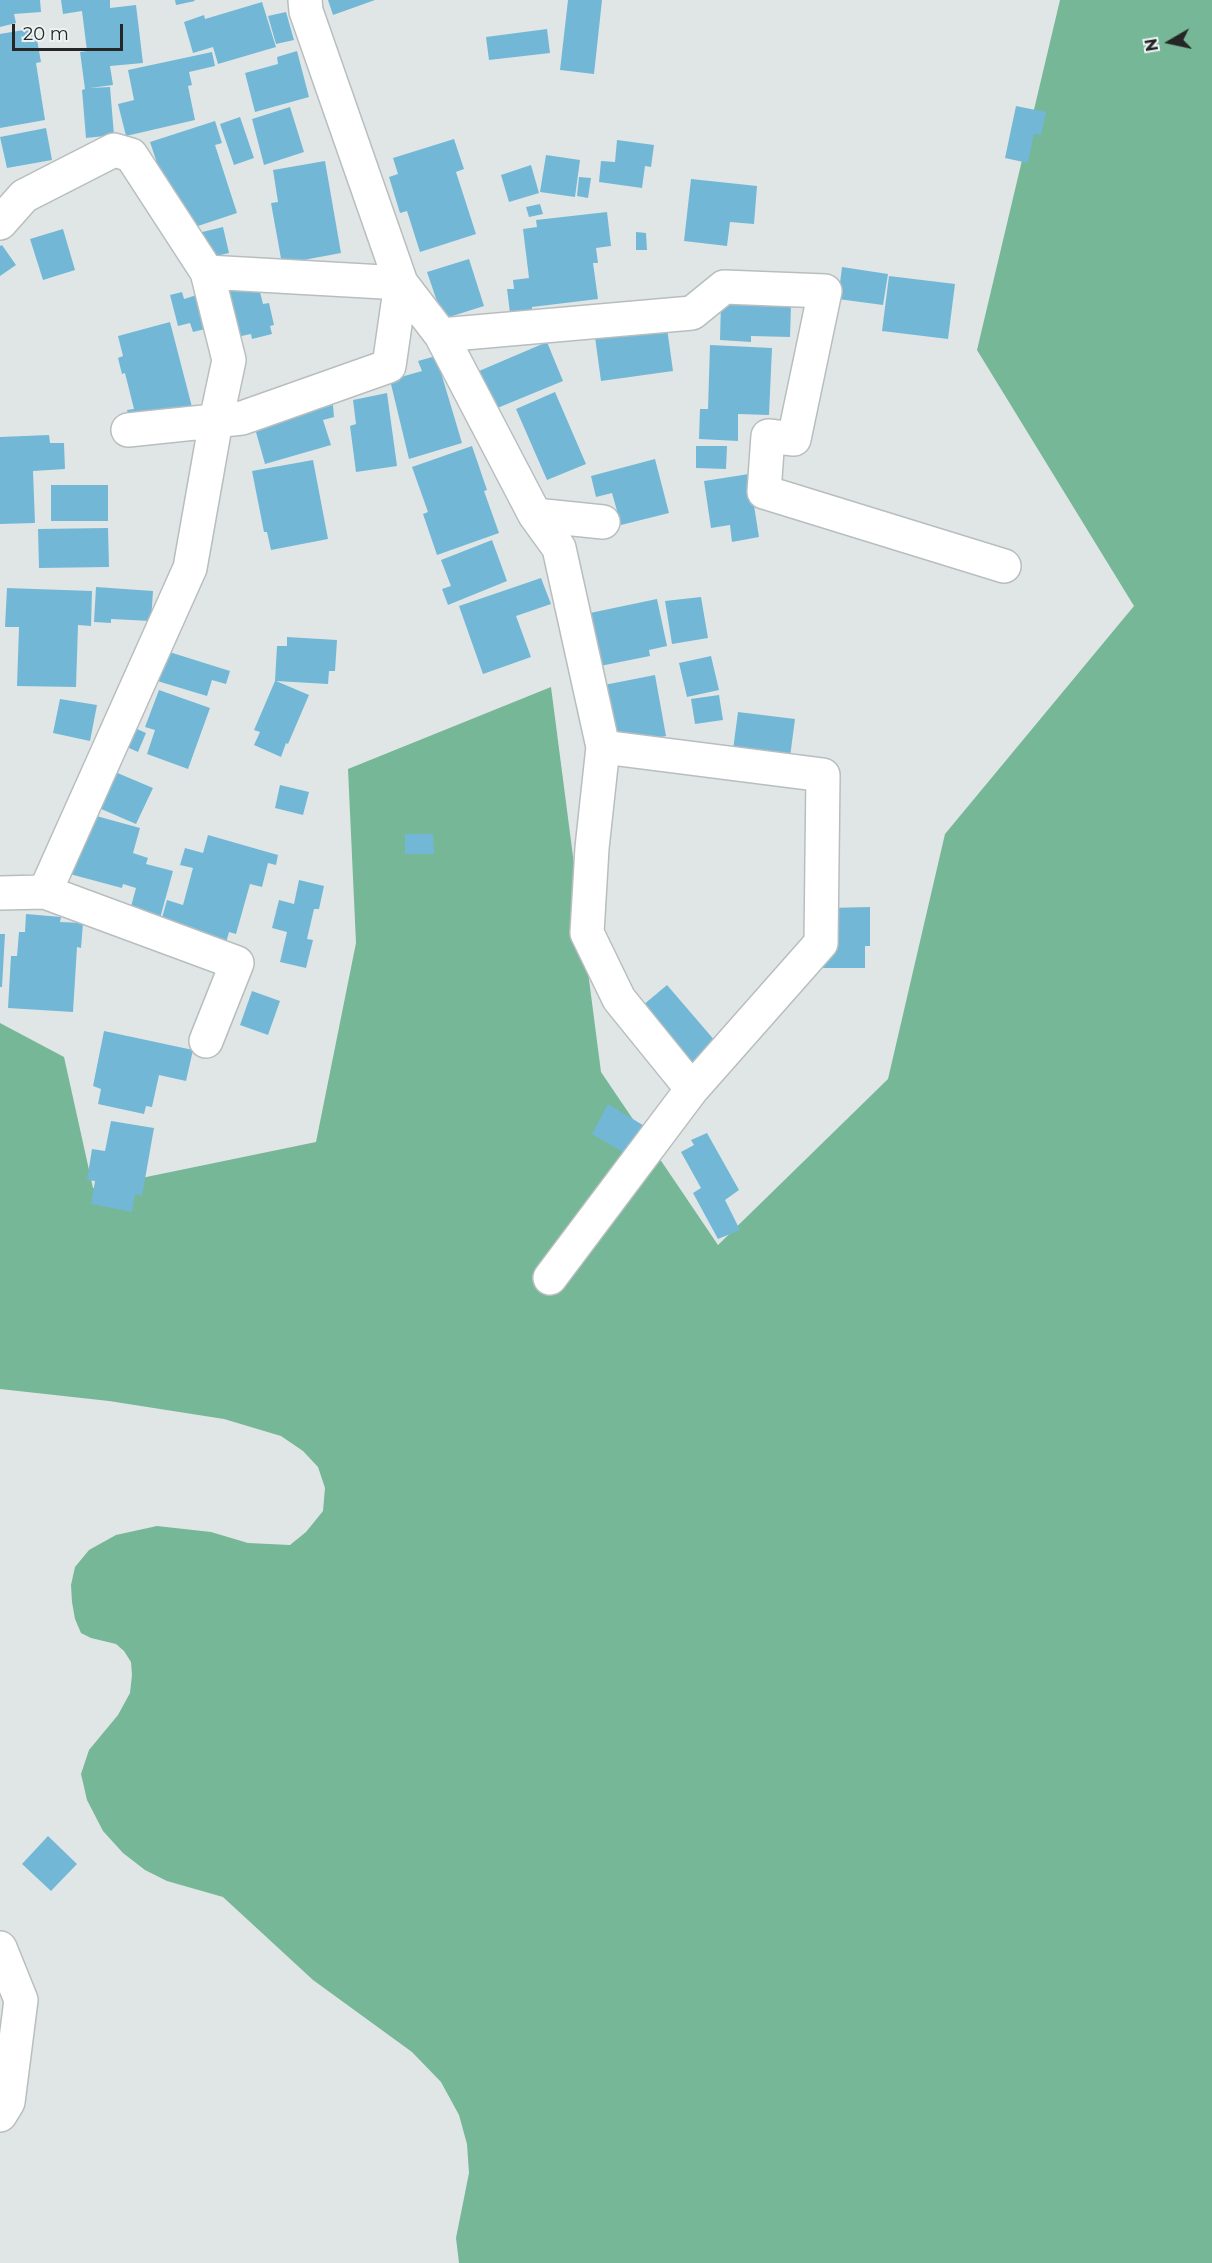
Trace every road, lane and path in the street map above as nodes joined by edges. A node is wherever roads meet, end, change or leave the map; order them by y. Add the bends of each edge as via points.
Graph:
1 (304, 0) edge
2 (0, 223) edge
3 (207, 272) junction
4 (401, 283) junction
5 (441, 334) junction
6 (216, 421) junction
7 (128, 430) dead end
8 (535, 515) junction
9 (603, 522) dead end
10 (1004, 566) dead end
11 (603, 747) junction
12 (45, 892) junction
13 (0, 893) edge
14 (206, 1041) dead end
15 (693, 1089) junction
16 (550, 1278) dead end
17 (0, 1948) edge
18 (9, 2028) edge
19 (0, 2115) edge

1 - 4 street
2 - 3 street via 24,196 114,150 131,155
3 - 4 street
3 - 6 street via 229,360
4 - 5 street
4 - 6 street via 389,366 242,417
5 - 8 street
5 - 10 street via 692,312 724,287 825,291 794,440 768,436 764,492
6 - 7 street
6 - 12 street via 190,568
8 - 9 street
8 - 11 street via 559,548
11 - 15 street via 587,933 619,999
11 - 15 street via 823,775 821,944
12 - 13 street
12 - 14 street via 237,963
15 - 16 street
17 - 18 street via 21,2000
18 - 19 street via 8,2102

